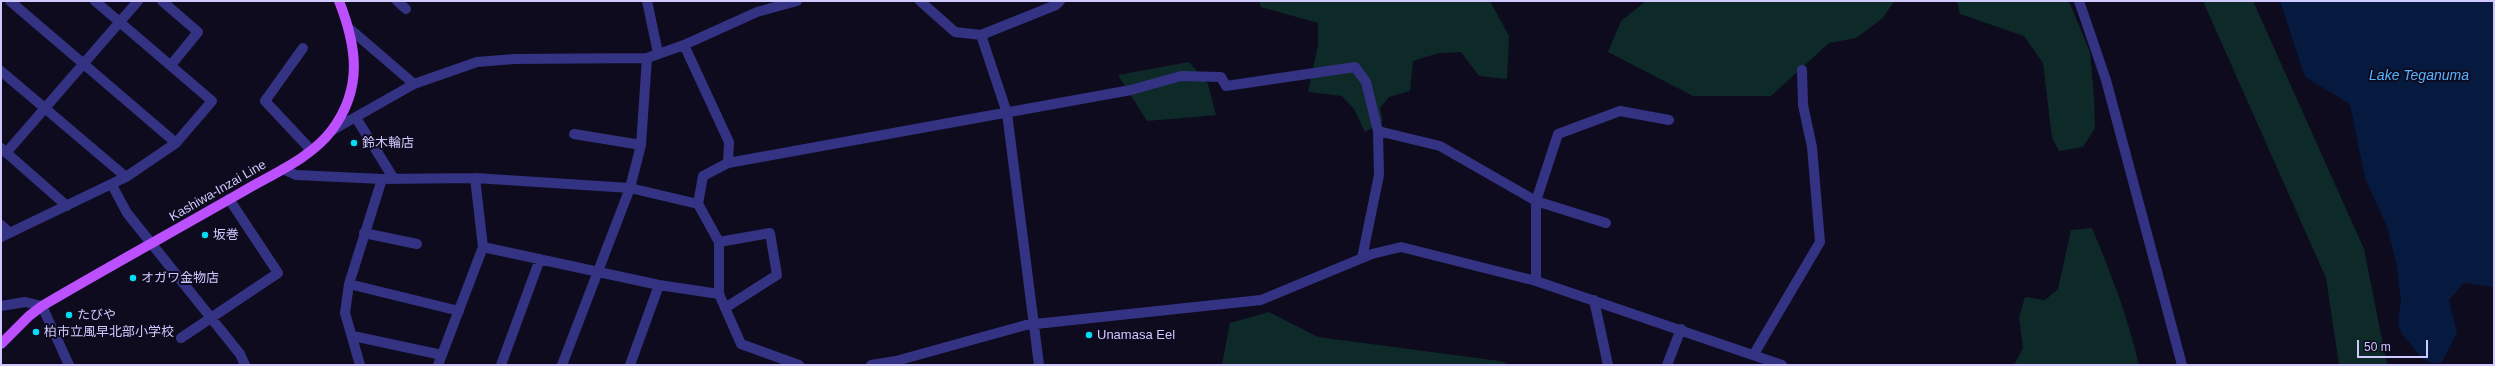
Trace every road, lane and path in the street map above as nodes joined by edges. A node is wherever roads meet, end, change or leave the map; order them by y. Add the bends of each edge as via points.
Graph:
1 (10, 1) edge
2 (95, 1) edge
3 (138, 1) edge
4 (162, 1) edge
5 (339, 1) edge
6 (397, 1) edge
7 (647, 1) edge
8 (797, 1) edge
9 (920, 1) edge
10 (1060, 1) edge
11 (2079, 1) edge
12 (406, 9) dead end
13 (120, 22) junction
14 (350, 29) junction
15 (981, 35) junction
16 (684, 45) junction
17 (303, 48) dead end
18 (658, 53) junction
19 (648, 58) junction
20 (84, 65) junction
21 (171, 65) junction
22 (1802, 70) dead end
23 (1, 71) edge
24 (414, 84) junction
25 (45, 109) junction
26 (1007, 113) junction
27 (356, 118) junction
28 (1669, 120) dead end
29 (331, 130) junction
30 (1378, 130) junction
31 (574, 134) dead end
32 (176, 143) junction
33 (641, 145) junction
34 (4, 150) edge
35 (311, 150) junction
36 (728, 163) junction
37 (283, 169) junction
38 (126, 177) junction
39 (475, 178) junction
40 (382, 179) junction
41 (394, 179) junction
42 (112, 185) junction
43 (630, 188) junction
44 (229, 199) junction
45 (1536, 201) junction
46 (698, 204) junction
47 (67, 206) junction
48 (1606, 223) dead end
49 (1, 225) edge
50 (364, 233) junction
51 (5, 235) edge
52 (719, 242) junction
53 (152, 243) junction
54 (417, 244) dead end
55 (483, 247) junction
56 (1362, 258) junction
57 (540, 259) junction
58 (596, 271) junction
59 (1536, 281) junction
60 (349, 284) junction
61 (659, 285) junction
62 (719, 294) junction
63 (1594, 300) junction
64 (1, 306) edge
65 (42, 306) junction
66 (725, 308) junction
67 (459, 311) junction
68 (211, 317) junction
69 (1035, 324) junction
70 (1681, 329) junction
71 (353, 336) junction
72 (182, 338) dead end
73 (1, 344) edge
74 (1754, 354) junction
75 (442, 355) junction
76 (779, 362) edge
77 (69, 365) edge
78 (245, 365) edge
79 (360, 365) edge
80 (438, 365) edge
81 (501, 365) edge
82 (562, 365) edge
83 (630, 365) edge
84 (799, 365) edge
85 (871, 365) edge
86 (1039, 365) edge
87 (1608, 365) edge
88 (1667, 365) edge
89 (1782, 365) edge
90 (2182, 365) edge

1 - 20 street
2 - 13 street
3 - 13 street
4 - 21 street via 198,32
5 - 14 main road, Kashiwa-Inzai Line
6 - 12 street
7 - 18 street
8 - 16 street via 757,12
9 - 15 street via 955,32
10 - 15 street via 1056,6
11 - 90 street via 2106,80
13 - 20 street
13 - 21 street
14 - 24 street
14 - 29 main road, Kashiwa-Inzai Line via 355,61 354,75 346,104
15 - 26 street
16 - 18 street
16 - 36 street via 729,142
17 - 35 street via 265,101
18 - 19 street
19 - 24 street via 514,59 478,62
19 - 33 street
20 - 25 street
20 - 32 street
21 - 32 street via 212,100
22 - 74 street via 1803,105 1812,147 1820,242
23 - 25 street
24 - 27 street
25 - 34 street
25 - 38 street
26 - 30 street via 1131,90 1181,76 1221,77 1226,86 1355,67 1366,82
26 - 36 street
26 - 69 street
27 - 29 street
27 - 41 street
28 - 45 street via 1620,111 1558,134
29 - 35 main road, Kashiwa-Inzai Line
30 - 45 street via 1440,146
30 - 56 street via 1379,175
31 - 33 street
32 - 38 street
33 - 43 street
34 - 47 street
35 - 37 main road, Kashiwa-Inzai Line
36 - 46 street via 703,176
37 - 40 street via 296,175
37 - 44 main road, Kashiwa-Inzai Line
38 - 42 street
39 - 41 street
39 - 43 street
39 - 55 street
40 - 41 street
40 - 50 street
42 - 47 street
42 - 53 street via 126,213
43 - 46 street
43 - 58 street
44 - 53 main road, Kashiwa-Inzai Line
44 - 68 street via 278,273
45 - 48 street
45 - 59 street
46 - 52 street
47 - 51 street
49 - 51 street
50 - 54 street
50 - 60 street
52 - 62 street
52 - 66 street via 770,234 777,275
53 - 65 main road, Kashiwa-Inzai Line
53 - 68 street
55 - 57 street
55 - 67 street
56 - 59 street via 1401,247
56 - 69 street via 1261,300
57 - 58 street
57 - 81 street
58 - 61 street
58 - 82 street
59 - 63 street
60 - 67 street
60 - 71 street via 345,313
61 - 62 street
61 - 83 street
62 - 66 street
63 - 70 street
63 - 87 street
64 - 65 street via 25,302
65 - 73 main road, Kashiwa-Inzai Line
65 - 77 street
66 - 76 street via 741,344
67 - 75 street
68 - 72 street
68 - 78 street via 240,354
69 - 85 street
69 - 86 street
70 - 74 street
70 - 88 street
71 - 75 street
71 - 79 street
74 - 89 street
75 - 80 street
76 - 84 street

